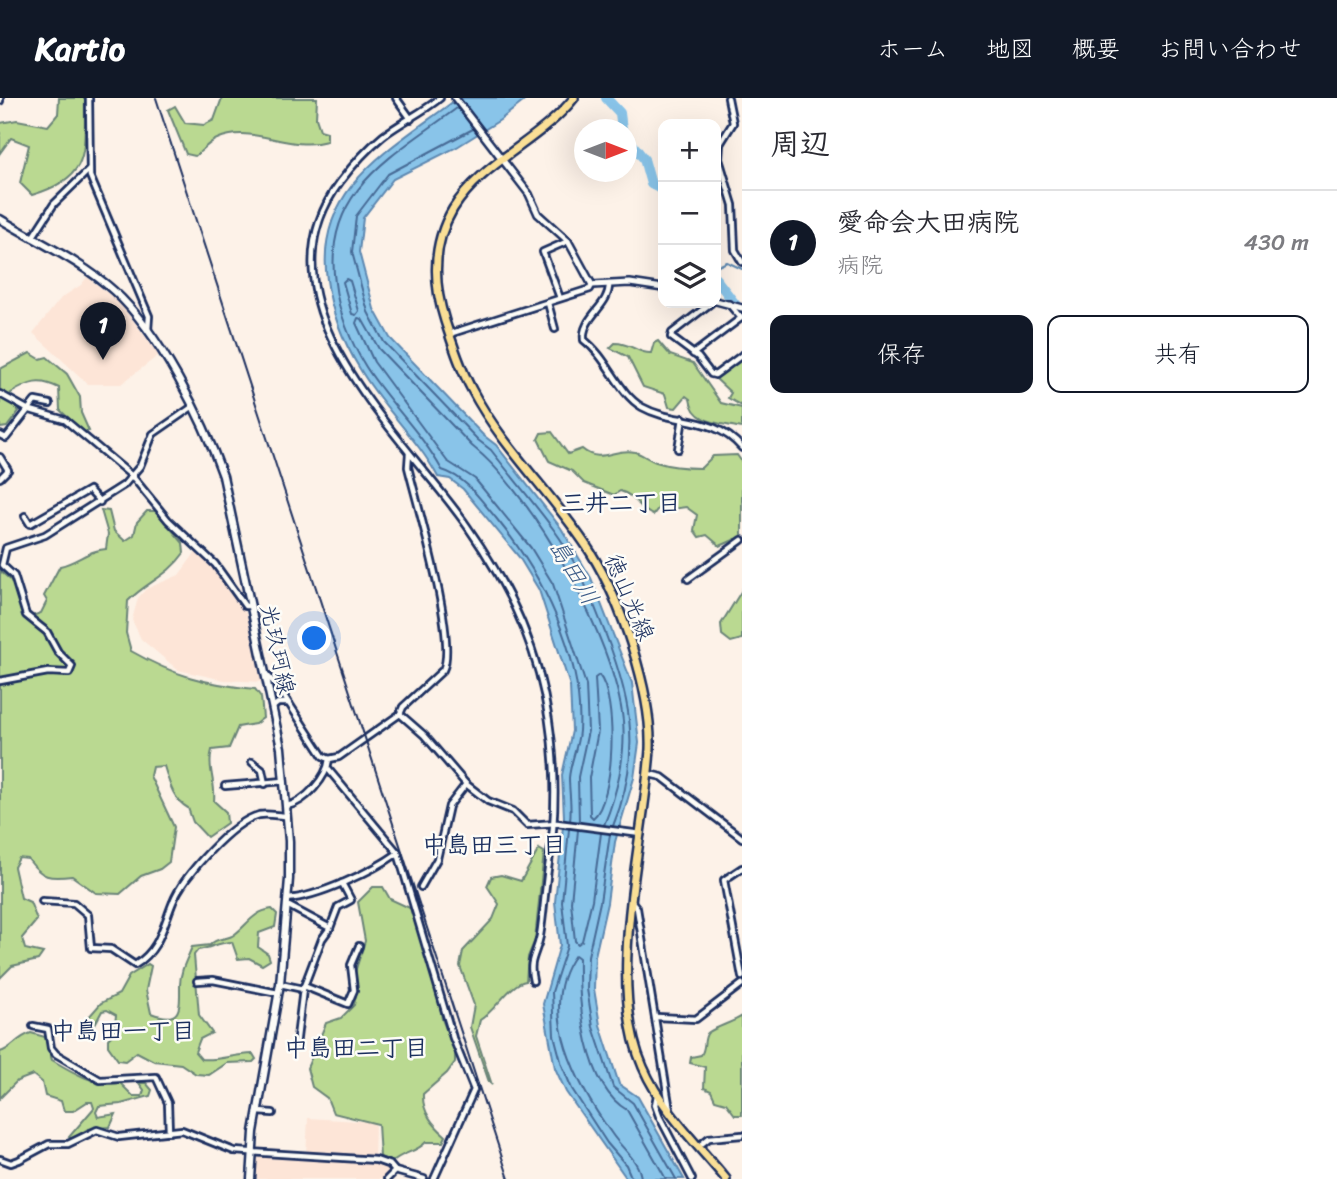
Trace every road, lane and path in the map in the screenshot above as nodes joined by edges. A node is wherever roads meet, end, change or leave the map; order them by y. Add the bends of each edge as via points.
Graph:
1 (89, 98) edge
2 (396, 98) edge
3 (440, 98) edge
4 (455, 98) edge
5 (574, 98) edge
6 (728, 98) edge
7 (411, 119) junction
8 (502, 157) junction
9 (89, 170) junction
10 (0, 219) edge
11 (32, 238) junction
12 (568, 242) junction
13 (742, 262) edge
14 (609, 284) junction
15 (592, 285) junction
16 (658, 287) edge
17 (560, 298) junction
18 (548, 303) junction
19 (721, 303) edge
20 (729, 304) junction
21 (742, 307) edge
22 (706, 308) edge
23 (741, 318) edge
24 (555, 329) dead end
25 (148, 331) junction
26 (449, 334) junction
27 (693, 354) junction
28 (742, 355) edge
29 (0, 394) edge
30 (50, 404) dead end
31 (192, 407) junction
32 (27, 409) junction
33 (683, 418) junction
34 (0, 435) edge
35 (742, 448) edge
36 (678, 449) dead end
37 (409, 452) junction
38 (0, 457) edge
39 (132, 476) junction
40 (0, 478) edge
41 (100, 502) junction
42 (25, 516) dead end
43 (742, 540) edge
44 (688, 579) dead end
45 (251, 606) junction
46 (266, 674) junction
47 (0, 681) edge
48 (289, 704) junction
49 (273, 707) junction
50 (400, 714) junction
51 (329, 759) junction
52 (252, 762) dead end
53 (328, 769) junction
54 (649, 774) junction
55 (285, 781) junction
56 (265, 784) junction
57 (466, 784) junction
58 (225, 786) dead end
59 (287, 806) junction
60 (287, 816) junction
61 (555, 823) junction
62 (642, 834) junction
63 (742, 838) edge
64 (398, 853) junction
65 (742, 868) edge
66 (342, 883) junction
67 (421, 887) dead end
68 (43, 901) dead end
69 (287, 902) junction
70 (633, 903) junction
71 (330, 928) junction
72 (359, 946) dead end
73 (742, 977) edge
74 (197, 981) dead end
75 (533, 981) dead end
76 (280, 984) junction
77 (742, 984) edge
78 (304, 988) junction
79 (279, 993) junction
80 (657, 1017) junction
81 (33, 1026) dead end
82 (296, 1046) dead end
83 (657, 1094) junction
84 (670, 1110) junction
85 (258, 1112) junction
86 (273, 1113) dead end
87 (169, 1132) junction
88 (742, 1135) edge
89 (699, 1146) junction
90 (252, 1152) junction
91 (0, 1159) edge
92 (396, 1171) junction
93 (251, 1179) edge
94 (387, 1179) edge
95 (424, 1179) edge
96 (434, 1179) edge
97 (692, 1179) edge
98 (726, 1179) edge

1 - 9 street
2 - 7 street
3 - 7 street
4 - 8 street
5 - 8 main road, 徳山光線 via 539,135
6 - 13 street via 734,118 720,144 719,159 733,205 735,250
7 - 37 street via 374,144 340,182 320,218 313,253 316,298 334,343 367,398
8 - 12 street via 538,214
8 - 26 main road, 徳山光線 via 463,195 438,247 436,282
9 - 11 street via 54,204
9 - 25 street via 149,316
10 - 11 main road, 光玖珂線
11 - 25 main road, 光玖珂線 via 113,290
12 - 15 street
12 - 17 street via 543,252
14 - 15 street
14 - 16 street
14 - 33 street via 607,299 594,312 584,340 642,407
15 - 17 street
17 - 18 street
18 - 24 street
18 - 26 street
19 - 20 street
20 - 21 street
20 - 23 street
22 - 27 street via 672,333 671,337
23 - 27 street
25 - 31 main road, 光玖珂線
26 - 54 main road, 徳山光線 via 473,392 581,538 605,579 648,701
27 - 28 street via 711,374
29 - 32 street
30 - 32 street via 35,401
31 - 39 street via 153,435
31 - 45 main road, 光玖珂線 via 223,476
32 - 34 street via 6,438
32 - 39 street via 65,420
33 - 35 street via 726,433
33 - 36 street
37 - 50 street via 408,467 441,604 445,666
37 - 61 street via 486,553 533,653 550,720
38 - 40 street via 8,470
39 - 41 street
39 - 45 street via 168,520 215,564 245,606
41 - 42 street via 89,490 30,524
41 - 47 street via 45,535 3,553 2,565 14,576 26,615 47,632 72,666 69,673
43 - 44 street
45 - 46 main road, 光玖珂線
46 - 48 street
46 - 49 main road, 光玖珂線
48 - 49 street
48 - 51 street via 323,757
49 - 55 main road, 光玖珂線
50 - 51 street via 339,757
50 - 57 street
51 - 53 street
52 - 56 street via 262,770
53 - 59 street via 321,781
53 - 64 street
54 - 62 main road, 徳山光線
54 - 63 street via 662,777
55 - 56 street
55 - 59 main road, 光玖珂線
56 - 58 street
57 - 61 street via 488,801 513,811 527,825
57 - 67 street via 449,806 437,859
59 - 60 main road, 光玖珂線
60 - 68 street via 246,821 203,858 176,895 160,939 135,965 116,950 91,948 88,915 74,903
60 - 69 main road, 光玖珂線
61 - 62 street
61 - 75 street via 540,936 529,965
62 - 70 main road, 徳山光線
64 - 66 street
64 - 96 street via 453,1038 474,1090
65 - 73 street via 724,880
66 - 69 street
66 - 71 street via 351,900 338,907
69 - 71 street
69 - 76 main road, 光玖珂線
70 - 80 street via 641,923
70 - 83 main road, 徳山光線 via 626,961 628,1023
71 - 78 street
72 - 78 street via 351,965 354,990 348,1004
74 - 79 street
76 - 78 street
76 - 79 main road, 光玖珂線
77 - 80 street via 696,1019
78 - 82 street
79 - 85 main road, 光玖珂線
80 - 84 street
81 - 87 street via 48,1029 56,1054 100,1080 156,1077 168,1103
83 - 84 main road, 徳山光線
83 - 97 street via 659,1116
84 - 89 main road, 徳山光線
85 - 86 street
85 - 90 main road, 光玖珂線
87 - 90 street via 188,1131 224,1148
87 - 91 street via 119,1137 97,1130 68,1144 49,1144 12,1163
88 - 89 street via 709,1138
89 - 98 main road, 徳山光線
90 - 92 street via 376,1160
90 - 93 main road, 光玖珂線
92 - 94 street
92 - 95 street

